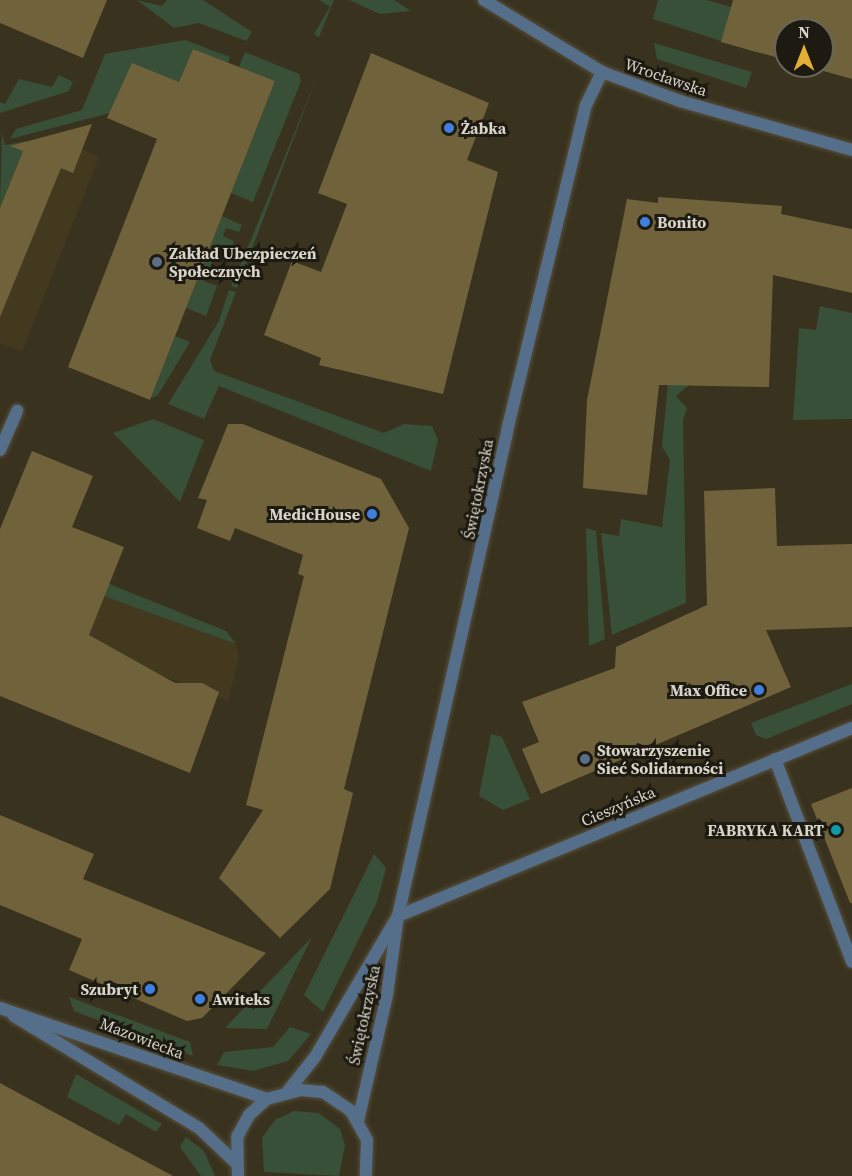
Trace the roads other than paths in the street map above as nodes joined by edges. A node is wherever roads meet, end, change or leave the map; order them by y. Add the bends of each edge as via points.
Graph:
1 (484, 0) edge
2 (602, 72) junction
3 (852, 150) edge
4 (17, 411) dead end
5 (0, 450) edge
6 (852, 728) edge
7 (775, 759) junction
8 (398, 916) junction
9 (852, 962) edge
10 (3, 1009) edge
11 (288, 1091) junction
12 (267, 1099) junction
13 (358, 1121) junction
14 (235, 1162) junction
15 (366, 1175) edge
16 (238, 1176) edge

1 - 2 street, Wrocławska
2 - 3 street, Wrocławska via 680,101
2 - 8 street, Świętokrzyska via 586,105 571,161
4 - 5 street
6 - 7 street, Cieszyńska
7 - 8 street, Cieszyńska
7 - 9 street
8 - 11 street, Świętokrzyska via 315,1057
8 - 13 street, Świętokrzyska via 387,995
10 - 12 street, Mazowiecka
10 - 14 street, Mazowiecka via 199,1128
11 - 12 street
11 - 13 street via 323,1092
12 - 14 street via 242,1126
13 - 15 street via 367,1140
14 - 16 street

